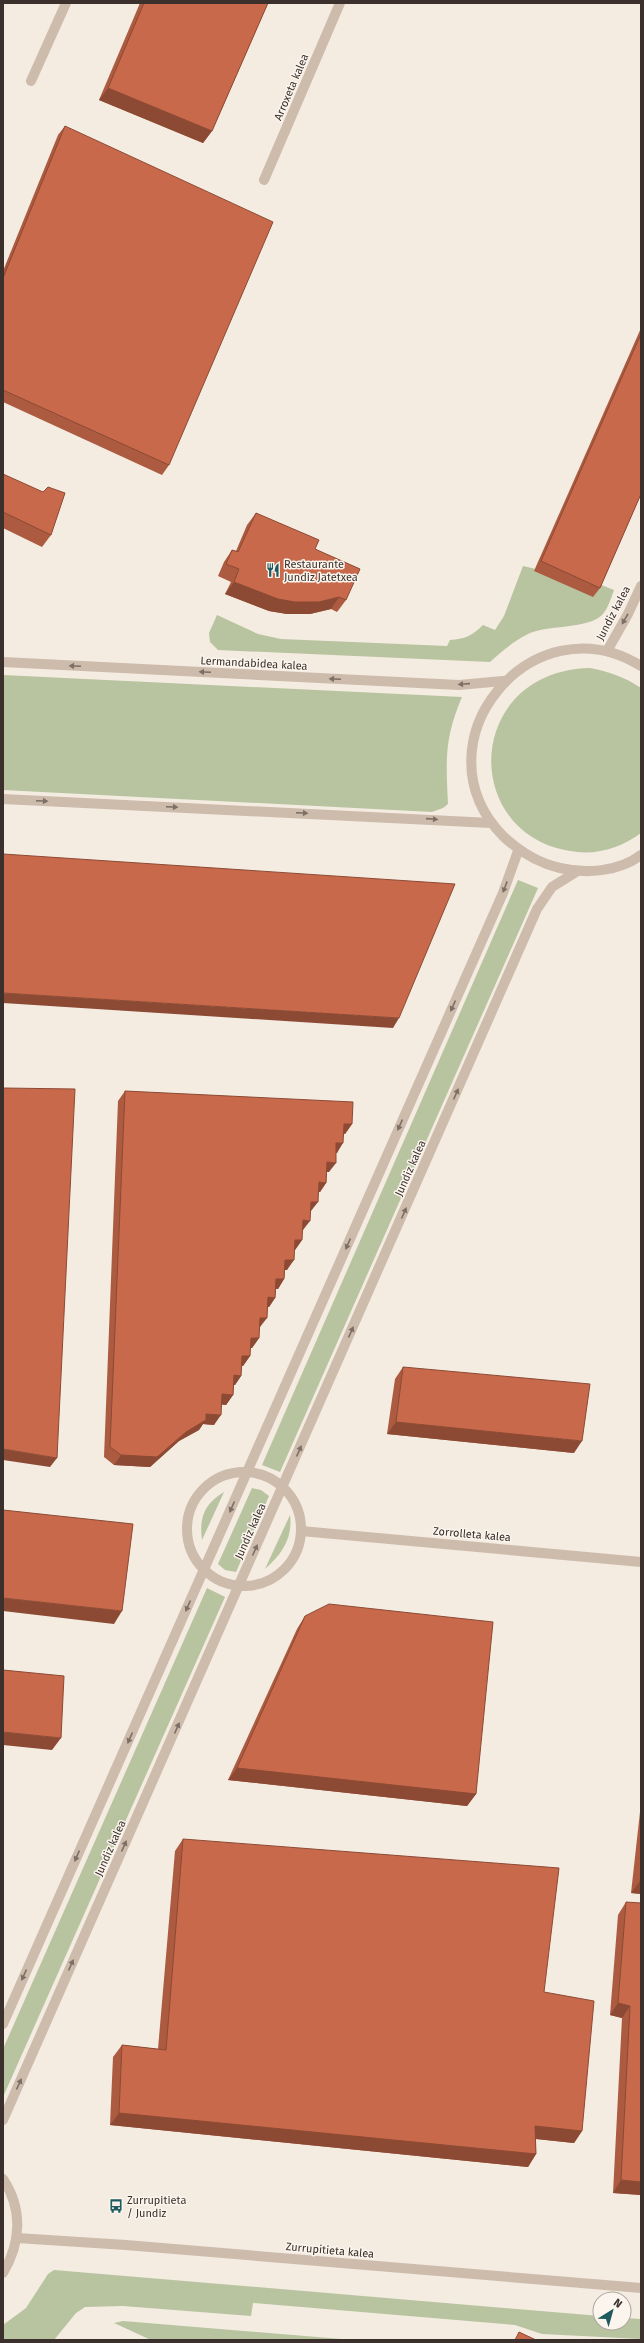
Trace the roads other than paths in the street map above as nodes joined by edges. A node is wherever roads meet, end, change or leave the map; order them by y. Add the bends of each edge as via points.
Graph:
1 (66, 3) edge
2 (340, 3) edge
3 (31, 81) dead end
4 (264, 180) dead end
5 (641, 586) edge
6 (607, 651) junction
7 (3, 662) edge
8 (641, 666) edge
9 (503, 682) junction
10 (3, 799) edge
11 (491, 823) junction
12 (518, 851) junction
13 (641, 855) edge
14 (576, 872) junction
15 (247, 1472) junction
16 (283, 1486) junction
17 (301, 1531) junction
18 (641, 1562) edge
19 (204, 1570) junction
20 (239, 1586) junction
21 (3, 2024) edge
22 (3, 2120) edge
23 (3, 2179) edge
24 (17, 2238) junction
25 (3, 2273) edge
26 (641, 2288) edge

1 - 3 street
2 - 4 street, Arroxeta kalea
5 -> 6 street, Jundiz kalea
6 - 8 street
6 - 9 street via 584,648 562,650 520,667
9 -> 7 street, Lermandabidea kalea via 458,685
9 - 11 street via 488,702 477,725 472,750 474,782 479,800
10 -> 11 street
11 - 12 street
12 - 14 street via 546,865
12 -> 15 street via 503,893
13 - 14 street via 608,869
16 -> 14 street, Jundiz kalea via 537,909 552,887
15 - 16 street via 262,1475
15 -> 19 street
15 - 19 street via 232,1474 211,1483 190,1510 187,1535 190,1548 195,1561
16 - 17 street via 294,1499 301,1514
20 -> 16 street, Jundiz kalea
17 - 18 street, Zorrolleta kalea
17 - 20 street via 298,1547 275,1578 258,1584
19 - 20 street
19 -> 21 street
22 -> 20 street, Jundiz kalea
23 - 24 street via 13,2198 18,2218
24 - 25 street via 12,2256
24 - 26 street, Zurrupitieta kalea

